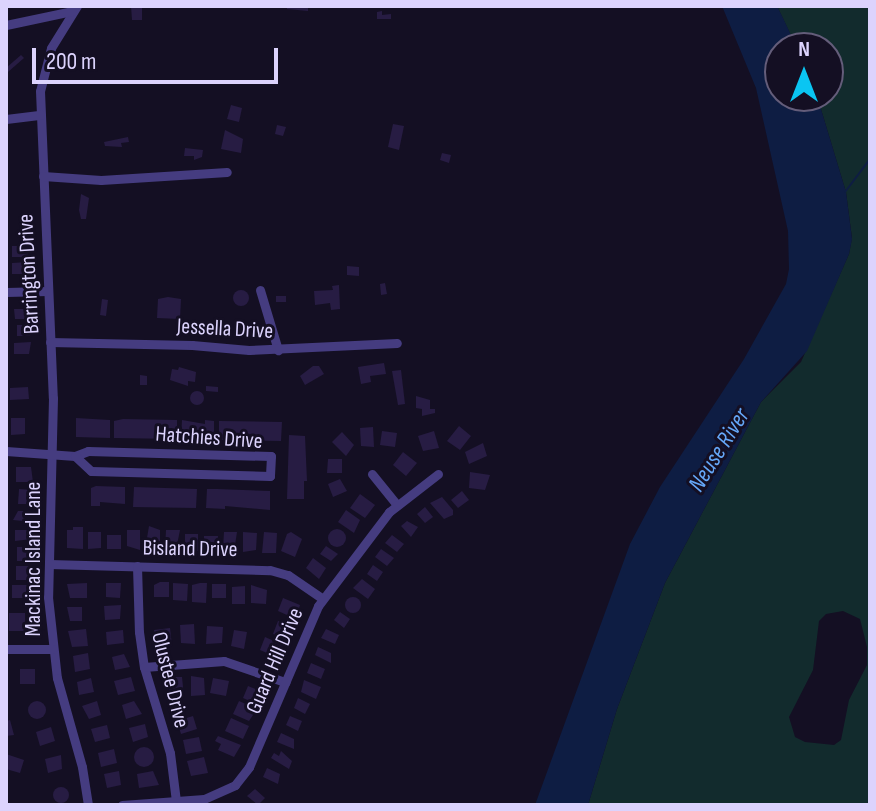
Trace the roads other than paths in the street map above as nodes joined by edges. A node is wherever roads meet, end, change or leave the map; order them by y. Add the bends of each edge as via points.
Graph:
1 (74, 8) edge
2 (6, 25) edge
3 (41, 115) junction
4 (6, 119) edge
5 (227, 172) dead end
6 (43, 176) junction
7 (260, 290) dead end
8 (48, 291) junction
9 (6, 292) edge
10 (50, 342) junction
11 (397, 343) dead end
12 (278, 350) junction
13 (6, 451) edge
14 (52, 453) junction
15 (75, 456) junction
16 (372, 474) dead end
17 (438, 474) dead end
18 (397, 505) junction
19 (49, 564) junction
20 (137, 566) junction
21 (323, 599) junction
22 (6, 649) edge
23 (52, 649) junction
24 (144, 667) junction
25 (285, 682) junction
26 (176, 801) junction
27 (204, 802) edge
28 (88, 805) edge
29 (122, 805) edge

1 - 2 street
1 - 3 street, Barrington Drive via 45,61
3 - 4 street
3 - 6 street, Barrington Drive
5 - 6 street via 101,180
6 - 8 street, Barrington Drive
7 - 12 street
8 - 9 street
8 - 10 street, Barrington Drive
10 - 12 street, Jessella Drive
10 - 14 street, Barrington Drive
11 - 12 street, Jessella Drive
13 - 14 street, Hatchies Drive
14 - 15 street, Hatchies Drive
14 - 19 street, Mackinac Island Lane
15 - 15 street, Hatchies Drive via 91,471 270,476 271,456 88,451
16 - 18 street
17 - 18 street, Guard Hill Drive
18 - 21 street, Guard Hill Drive
19 - 20 street, Bisland Drive
19 - 23 street, Mackinac Island Lane
20 - 21 street, Bisland Drive via 270,570 288,575
20 - 24 street, Olustee Drive
21 - 25 street, Guard Hill Drive
22 - 23 street
23 - 28 street, Mackinac Island Lane
24 - 25 street via 224,661
24 - 26 street, Olustee Drive via 170,753
25 - 27 street, Guard Hill Drive via 242,778
26 - 27 street, Guard Hill Drive
26 - 29 street, Guard Hill Drive

